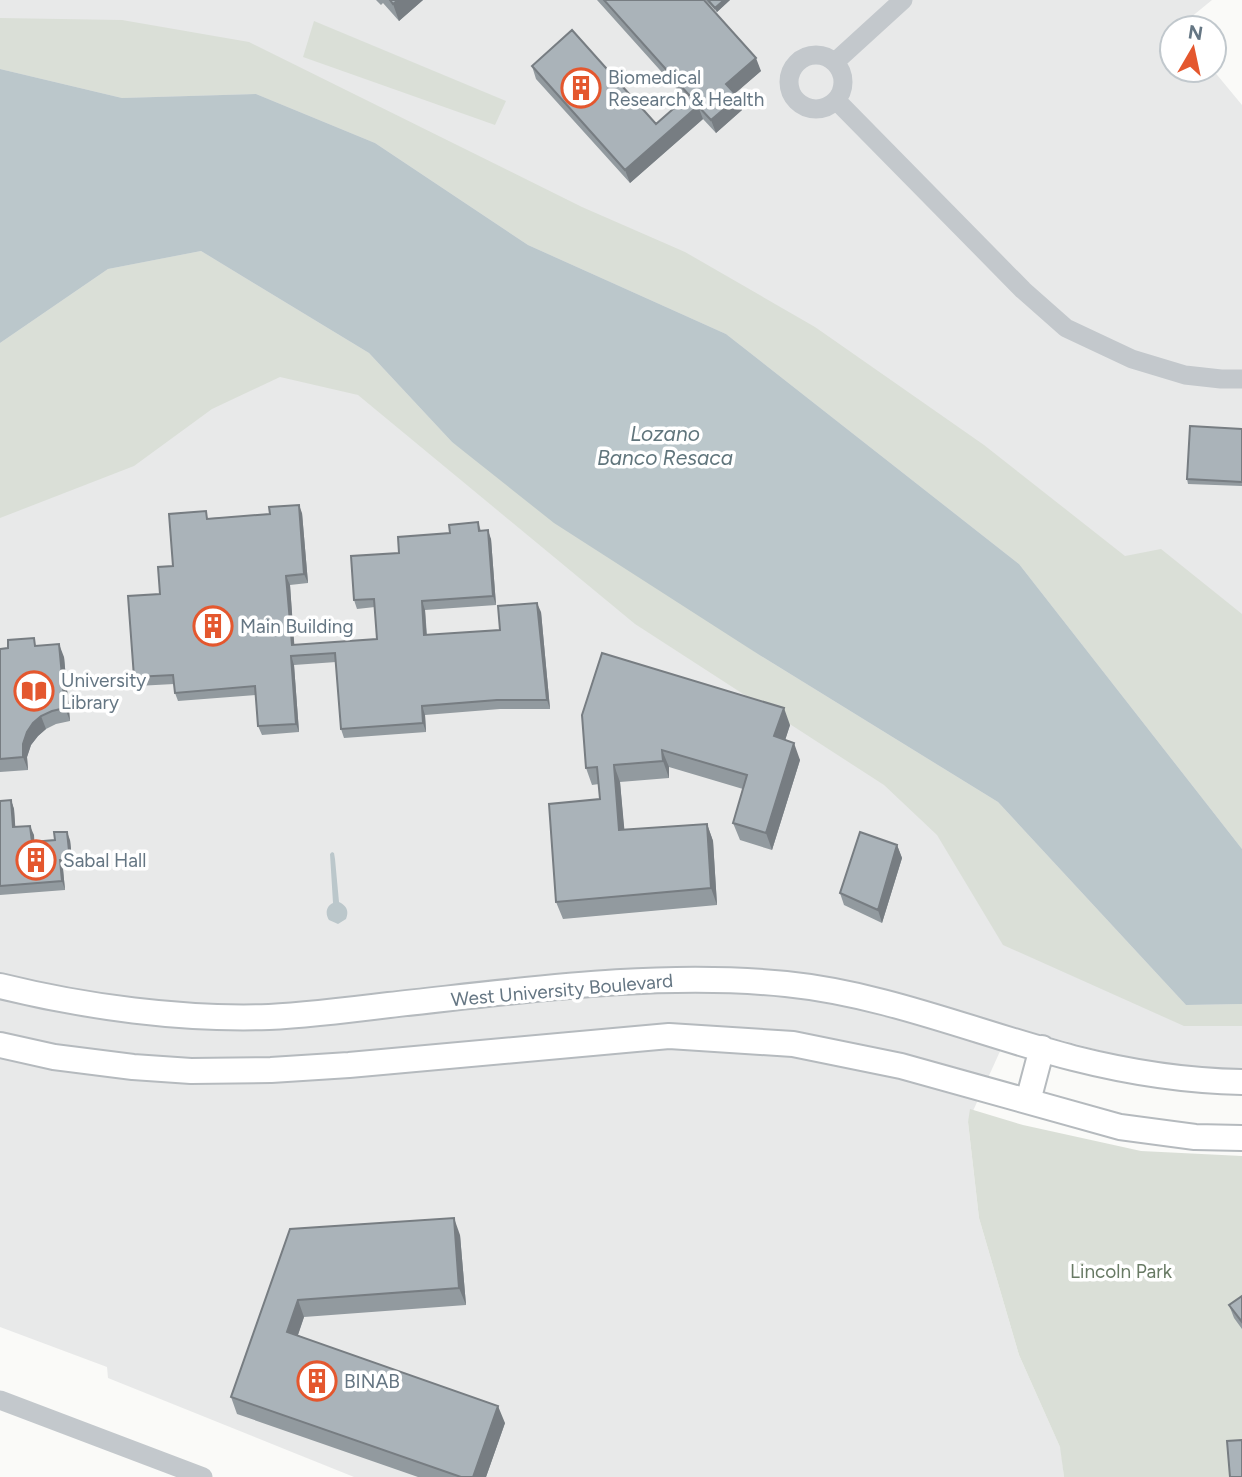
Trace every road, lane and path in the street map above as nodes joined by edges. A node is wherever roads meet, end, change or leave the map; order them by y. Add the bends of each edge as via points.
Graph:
1 (903, 0) edge
2 (835, 62) junction
3 (836, 100) junction
4 (1242, 379) edge
5 (0, 986) edge
6 (0, 1045) edge
7 (1042, 1048) junction
8 (1242, 1082) edge
9 (1028, 1101) junction
10 (1242, 1138) edge
11 (0, 1401) edge
12 (203, 1477) edge

1 - 2 street
2 - 3 street via 843,81
2 - 3 street via 819,55 802,58 790,71 788,88 797,103 813,110
3 - 4 street via 1066,328 1132,359 1185,375
5 - 7 main road, West University Boulevard via 124,1008 269,1017 650,980 786,984 896,1005
6 - 9 main road via 133,1067 271,1070 669,1036 793,1044 901,1066
7 - 8 main road, West University Boulevard via 1150,1075
7 - 9 main road
9 - 10 main road via 1120,1127
11 - 12 street

